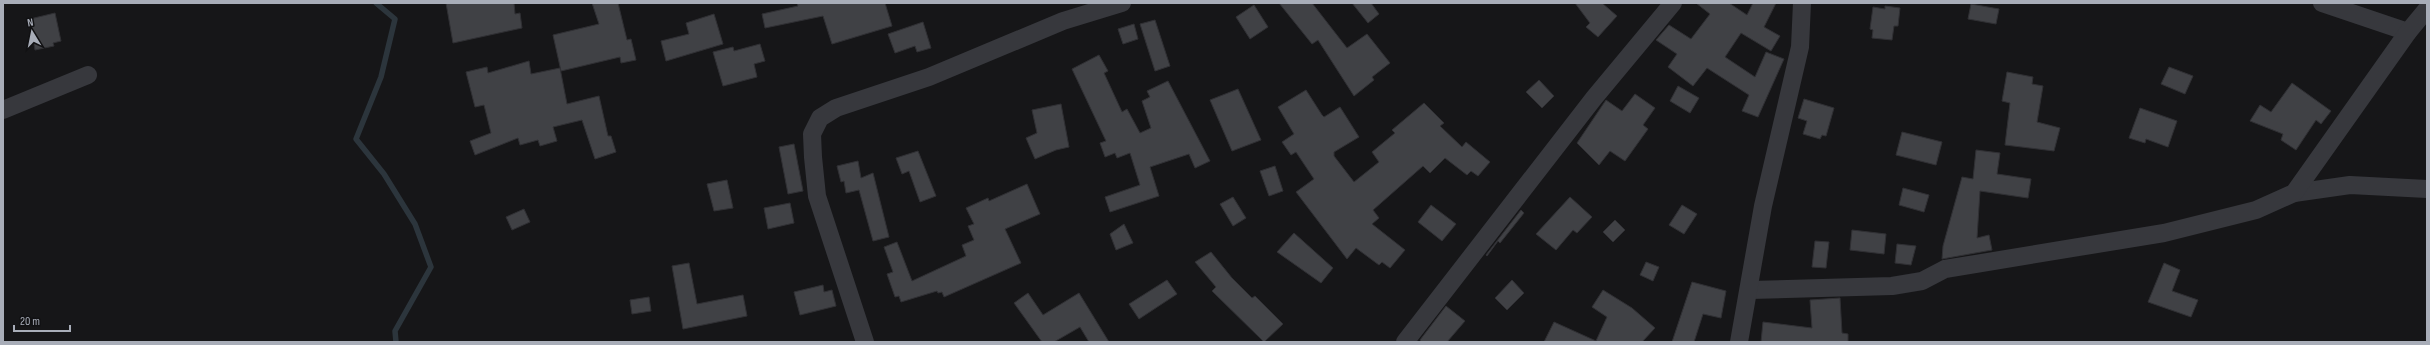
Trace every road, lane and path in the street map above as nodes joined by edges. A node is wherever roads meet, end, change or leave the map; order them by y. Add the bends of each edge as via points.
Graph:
1 (1122, 3) edge
2 (1673, 3) edge
3 (1802, 3) edge
4 (2322, 3) edge
5 (2427, 9) edge
6 (2408, 32) junction
7 (88, 75) dead end
8 (3, 110) edge
9 (2427, 188) edge
10 (2294, 193) junction
11 (1750, 290) junction
12 (865, 342) edge
13 (1405, 342) edge
14 (1739, 342) edge

1 - 12 street via 1025,36 966,63 836,108 820,118 812,134 818,196
2 - 13 street via 1594,98
3 - 11 street via 1800,47 1763,206
4 - 6 street
5 - 6 street
6 - 10 street
7 - 8 street
9 - 10 street via 2350,185
10 - 11 street via 2256,210 2164,233 1945,268 1922,282 1892,286
11 - 14 street

